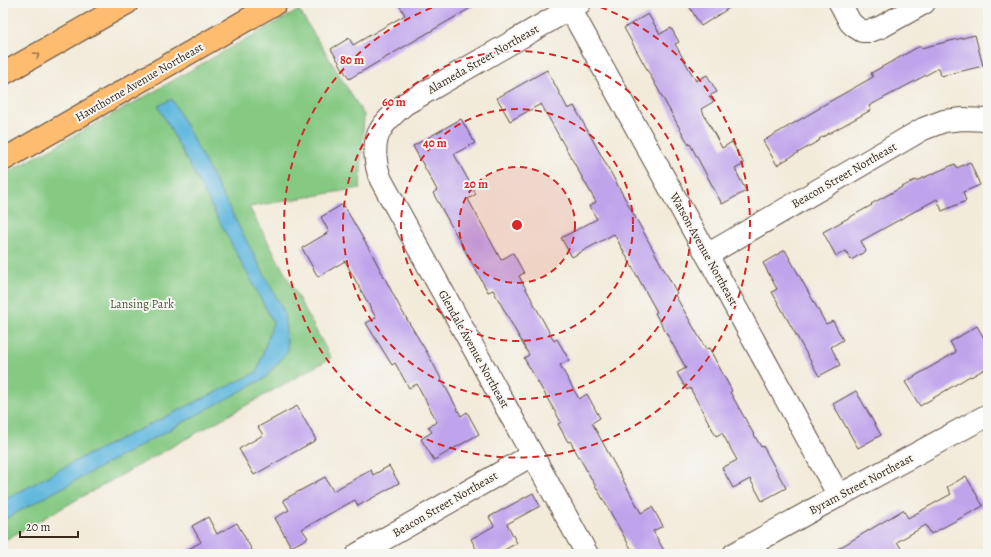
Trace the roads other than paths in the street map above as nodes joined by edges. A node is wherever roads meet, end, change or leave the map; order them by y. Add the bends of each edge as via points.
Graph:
1 (127, 3) edge
2 (276, 3) edge
3 (840, 3) edge
4 (924, 3) edge
5 (573, 5) edge
6 (3, 74) edge
7 (988, 120) edge
8 (377, 140) joint
9 (3, 160) edge
10 (707, 255) junction
11 (987, 419) edge
12 (532, 455) junction
13 (839, 496) junction
14 (358, 554) edge
15 (587, 554) edge
16 (734, 554) edge

6 -> 1 main road
2 - 9 main road, Hawthorne Avenue Northeast
3 - 4 street via 854,26 862,31 870,31
5 - 8 street, Alameda Street Northeast via 404,104 388,119
5 - 10 street, Watson Avenue Northeast
7 - 10 street, Beacon Street Northeast via 944,121 923,129
8 - 12 street, Glendale Avenue Northeast via 377,169 381,180
10 - 13 street, Watson Avenue Northeast
11 - 13 street, Byram Street Northeast
12 - 14 street, Beacon Street Northeast
12 - 15 street, Glendale Avenue Northeast
13 - 16 street, Byram Street Northeast

